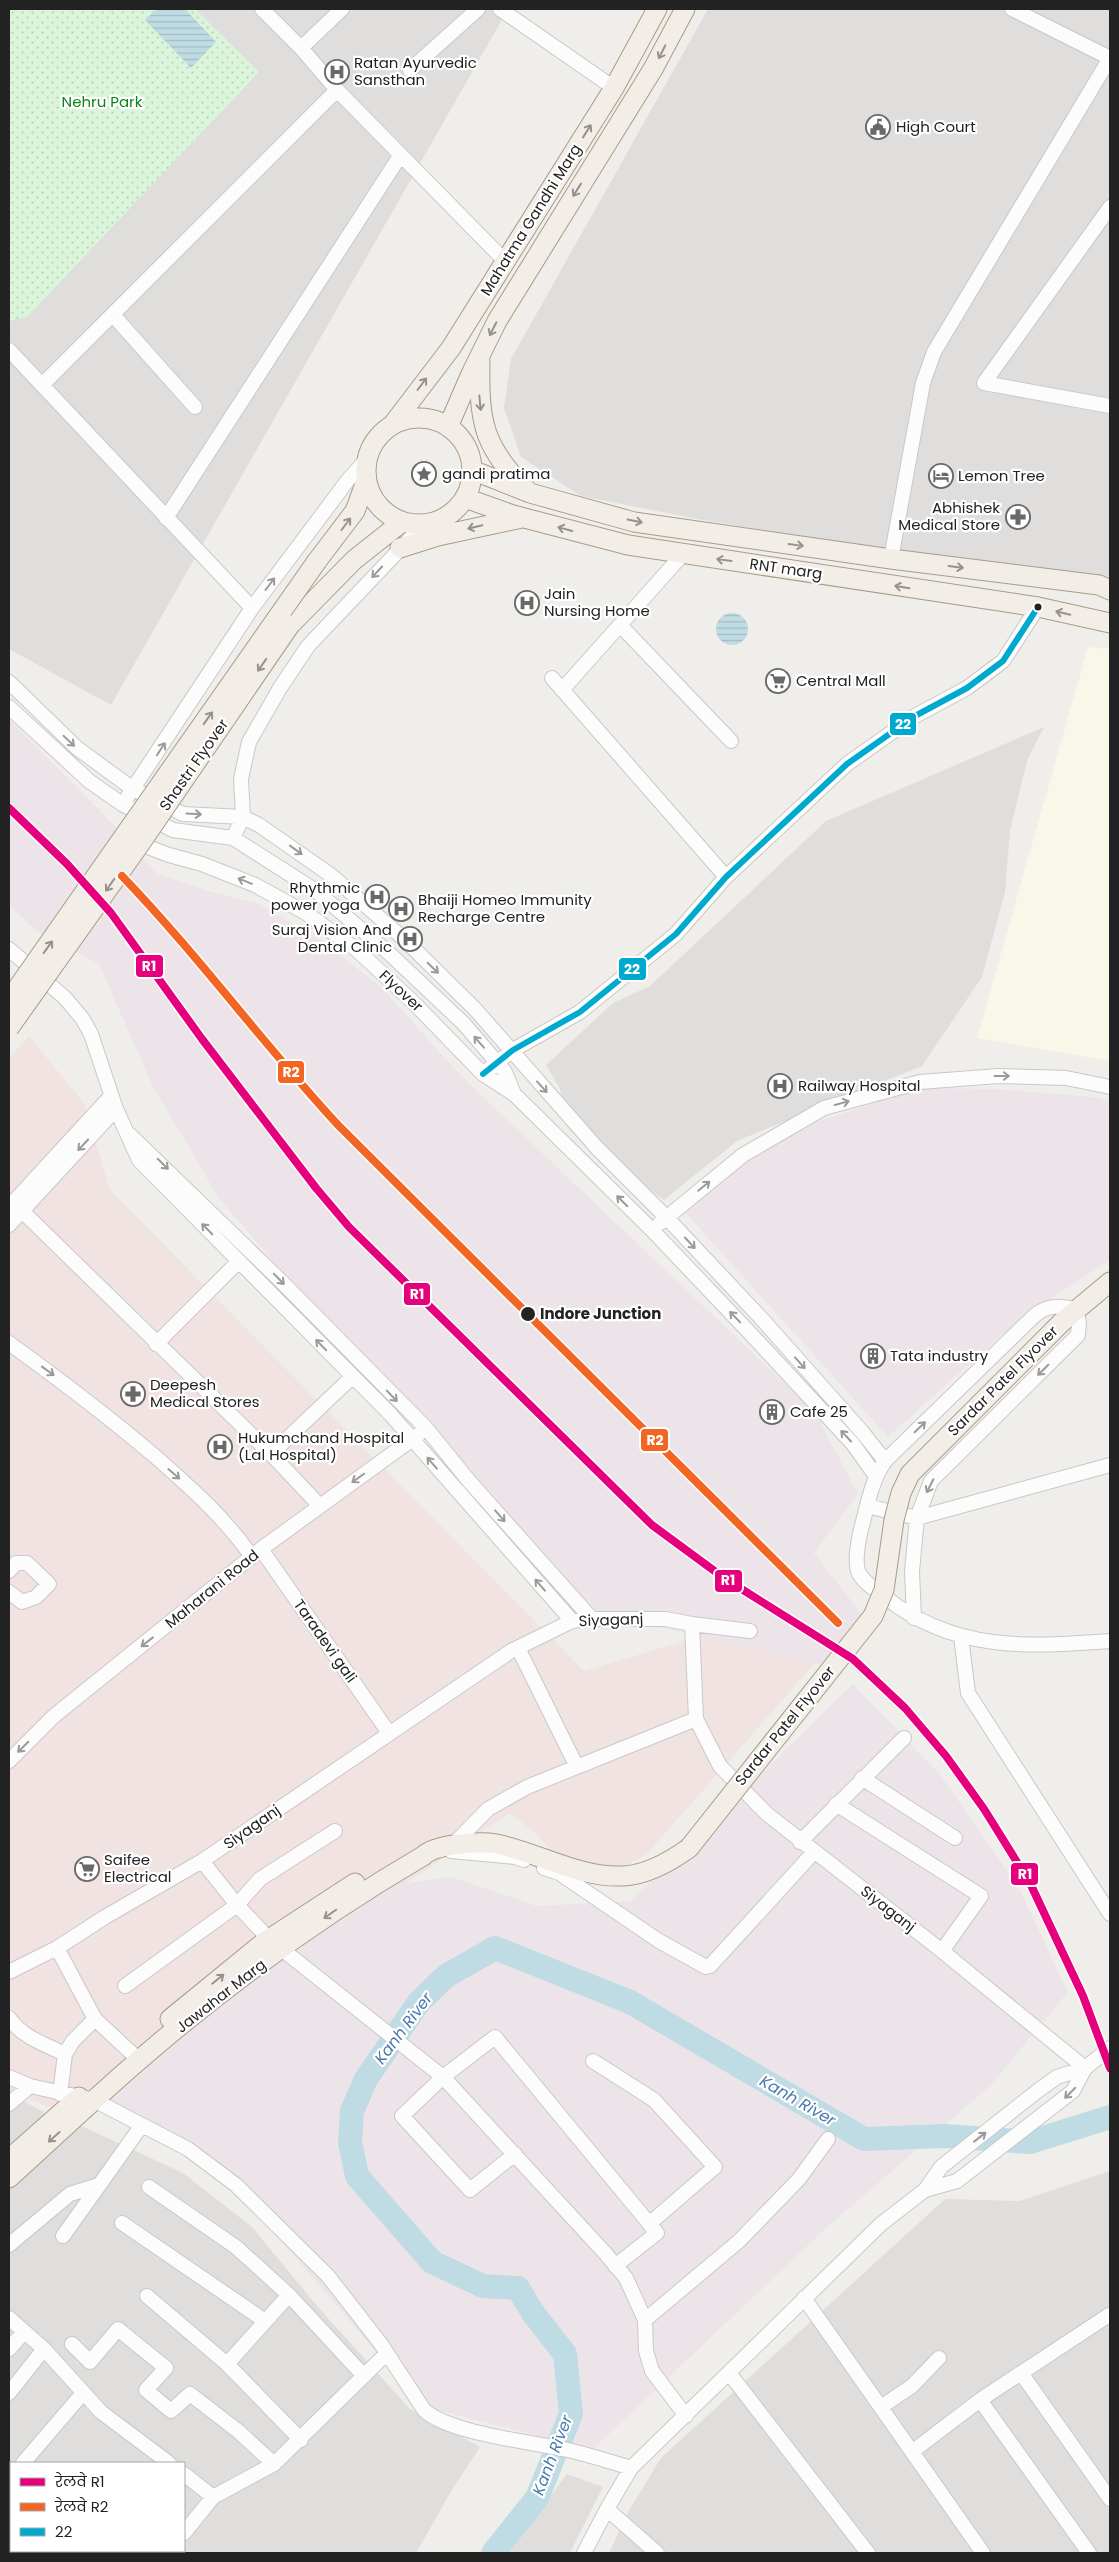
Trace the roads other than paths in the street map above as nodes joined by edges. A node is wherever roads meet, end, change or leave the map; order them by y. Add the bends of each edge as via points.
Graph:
1 (262, 9) edge
2 (342, 9) edge
3 (478, 9) edge
4 (500, 9) edge
5 (657, 9) edge
6 (685, 9) edge
7 (1012, 9) edge
8 (301, 48) junction
9 (1110, 58) edge
10 (410, 70) dead end
11 (614, 88) junction
12 (336, 90) junction
13 (400, 156) junction
14 (1110, 206) edge
15 (504, 260) junction
16 (113, 315) junction
17 (9, 350) edge
18 (480, 355) junction
19 (42, 385) junction
20 (1110, 406) edge
21 (194, 407) dead end
22 (393, 424) junction
23 (448, 427) junction
24 (366, 460) junction
25 (472, 470) junction
26 (366, 481) junction
27 (530, 493) junction
28 (465, 498) junction
29 (166, 518) junction
30 (523, 518) junction
31 (402, 522) junction
32 (423, 525) junction
33 (400, 548) junction
34 (682, 554) junction
35 (891, 559) junction
36 (1110, 590) edge
37 (1038, 607) junction
38 (252, 608) junction
39 (1110, 623) edge
40 (620, 625) junction
41 (552, 678) dead end
42 (9, 682) edge
43 (562, 690) junction
44 (9, 707) edge
45 (53, 726) junction
46 (731, 741) dead end
47 (48, 743) junction
48 (133, 789) junction
49 (122, 804) junction
50 (243, 817) junction
51 (233, 838) junction
52 (140, 844) junction
53 (726, 877) junction
54 (9, 949) edge
55 (9, 1000) edge
56 (9, 1028) edge
57 (513, 1050) junction
58 (496, 1061) junction
59 (478, 1070) junction
60 (1110, 1087) edge
61 (514, 1094) junction
62 (114, 1103) junction
63 (127, 1132) junction
64 (15, 1209) edge
65 (666, 1217) junction
66 (9, 1225) edge
67 (652, 1230) junction
68 (239, 1261) junction
69 (1110, 1282) edge
70 (1076, 1309) junction
71 (9, 1343) edge
72 (156, 1344) junction
73 (352, 1377) junction
74 (426, 1428) junction
75 (412, 1439) junction
76 (271, 1454) junction
77 (885, 1461) junction
78 (1110, 1465) edge
79 (875, 1475) junction
80 (319, 1505) junction
81 (867, 1506) junction
82 (917, 1518) junction
83 (257, 1553) junction
84 (9, 1571) edge
85 (9, 1592) edge
86 (914, 1618) junction
87 (592, 1619) junction
88 (572, 1621) junction
89 (692, 1624) junction
90 (750, 1631) dead end
91 (961, 1637) junction
92 (1110, 1641) edge
93 (518, 1648) junction
94 (696, 1719) junction
95 (389, 1733) junction
96 (904, 1738) dead end
97 (9, 1761) edge
98 (577, 1767) junction
99 (862, 1778) junction
100 (836, 1804) junction
101 (336, 1831) dead end
102 (955, 1838) dead end
103 (800, 1842) junction
104 (453, 1845) junction
105 (814, 1852) junction
106 (426, 1853) junction
107 (202, 1861) junction
108 (237, 1905) junction
109 (1110, 1914) edge
110 (276, 1943) junction
111 (56, 1948) junction
112 (942, 1951) junction
113 (9, 1972) edge
114 (125, 1986) dead end
115 (9, 2018) edge
116 (95, 2019) junction
117 (1110, 2048) edge
118 (65, 2054) junction
119 (134, 2056) junction
120 (593, 2061) dead end
121 (1085, 2068) junction
122 (443, 2077) junction
123 (9, 2078) edge
124 (30, 2086) junction
125 (78, 2097) junction
126 (9, 2104) edge
127 (142, 2125) junction
128 (828, 2139) dead end
129 (515, 2154) junction
130 (9, 2159) edge
131 (9, 2178) edge
132 (99, 2185) junction
133 (149, 2187) dead end
134 (925, 2190) junction
135 (122, 2223) dead end
136 (649, 2224) junction
137 (63, 2236) dead end
138 (9, 2245) edge
139 (615, 2266) junction
140 (289, 2295) junction
141 (147, 2296) dead end
142 (804, 2298) junction
143 (1110, 2317) edge
144 (9, 2318) edge
145 (645, 2320) junction
146 (265, 2321) junction
147 (24, 2332) junction
148 (72, 2344) dead end
149 (9, 2349) edge
150 (44, 2349) junction
151 (386, 2354) junction
152 (939, 2358) dead end
153 (227, 2364) junction
154 (730, 2373) junction
155 (1021, 2373) junction
156 (364, 2376) junction
157 (9, 2393) edge
158 (83, 2393) junction
159 (980, 2400) junction
160 (881, 2407) junction
161 (686, 2416) junction
162 (301, 2440) junction
163 (913, 2451) junction
164 (24, 2462) edge
165 (168, 2462) edge
166 (274, 2464) junction
167 (631, 2468) junction
168 (185, 2475) edge
169 (213, 2497) junction
170 (1110, 2499) edge
171 (607, 2509) junction
172 (185, 2532) edge
173 (584, 2553) edge
174 (657, 2553) edge
175 (868, 2553) edge
176 (983, 2553) edge
177 (1089, 2553) edge

1 - 8 street
2 - 8 street
3 - 10 street
4 - 11 street
5 - 11 main road, Mahatma Gandhi Marg
6 -> 18 main road, Mahatma Gandhi Marg via 653,69 521,280
7 - 9 street
8 - 12 street
9 - 35 street via 934,352 923,383
15 -> 11 main road, Mahatma Gandhi Marg
12 - 13 street
12 - 16 street
13 - 15 street
13 - 29 street
14 - 20 street via 984,383
22 -> 15 main road, Mahatma Gandhi Marg via 451,348
16 - 19 street
16 - 21 street
17 - 19 street
18 - 23 main road, Mahatma Gandhi Marg
18 -> 27 main road via 480,397 486,435 502,463
19 - 29 street
22 - 23 main road via 415,418 437,420
22 - 24 main road via 374,441
23 - 25 main road via 456,432 469,451
24 - 26 main road
38 -> 24 street
25 - 27 main road, RNT marg
25 - 28 main road
26 - 31 main road via 373,499 385,513
55 -> 26 main road, Shastri Flyover, bridge via 356,511
27 -> 35 main road, RNT marg via 634,522
28 - 30 main road, RNT marg
28 - 32 main road via 442,520
29 - 38 street
30 -> 33 main road via 438,536
34 -> 30 main road, RNT marg via 628,545
31 - 32 main road
31 -> 52 main road, Shastri Flyover, bridge via 354,560 290,625
32 - 33 street
33 -> 50 street via 308,646 280,688 250,742 244,761 241,779
37 -> 34 main road, RNT marg
34 - 40 street
35 -> 36 main road, RNT marg via 1099,585
39 -> 37 main road, RNT marg
37 - 53 street via 1003,661 967,688 915,716 847,764
48 -> 38 street
40 - 43 street
40 - 46 street
41 - 43 street
42 - 45 street
43 - 53 street
44 - 47 street
45 - 47 street
45 -> 48 street
47 - 49 street via 88,781
48 - 49 street
48 -> 50 street via 184,814
49 - 51 street via 173,830
50 - 51 street
50 -> 57 street via 332,876 404,939
58 -> 51 street via 464,1024 390,954 316,891
52 -> 56 main road, Shastri Flyover, bridge
59 -> 52 street, Flyover via 413,1002 356,950 306,913 255,885
53 - 57 street via 676,934 580,1012
54 - 62 street via 65,998 82,1018 91,1034
57 - 58 street
57 -> 65 street via 596,1148
58 - 59 street
58 - 61 street via 505,1072
59 - 61 street, Flyover
65 -> 60 street via 743,1155 824,1108 920,1082 998,1076 1066,1078
67 -> 61 street
62 - 63 street
62 - 64 street
68 -> 63 street via 139,1160
63 -> 74 street via 274,1274
64 - 66 street
64 - 72 street
65 - 67 street
65 -> 77 street via 850,1418
79 -> 67 street via 853,1444
68 - 72 street
73 -> 68 street
69 - 70 main road, Sardar Patel Flyover
77 -> 70 street via 1040,1311 1058,1306
70 -> 82 street via 1078,1335 931,1481
70 - 104 main road, Sardar Patel Flyover, bridge via 910,1474 901,1492 884,1590 873,1616 689,1848 668,1862 624,1876 576,1870 495,1844
71 -> 83 street, Taradevi gali via 94,1404 184,1482
72 - 76 street
73 - 75 street
73 - 76 street
74 - 75 street, Maharani Road
74 -> 87 street
75 -> 80 street, Maharani Road
88 -> 75 street
76 - 80 street
77 - 79 street
78 - 82 street
79 - 81 street
80 - 83 street, Maharani Road
81 - 82 street
81 - 86 street via 861,1528 858,1571 866,1583
82 - 86 street via 912,1571
83 - 95 street, Taradevi gali
83 -> 97 street, Maharani Road via 54,1716
84 - 85 street via 16,1563 27,1563 49,1584 36,1597 22,1602
86 - 91 street
87 - 88 street, Siyaganj
87 - 89 street, Siyaganj via 665,1619
88 - 93 street, Siyaganj
89 - 90 street
89 - 94 street, Siyaganj
91 - 92 street via 992,1643
91 - 109 street via 968,1693
93 - 95 street, Siyaganj
93 - 98 street
94 - 98 street
94 - 103 street, Siyaganj via 720,1766 766,1814
95 - 107 street, Siyaganj
96 - 99 street
98 - 104 street via 488,1809
99 - 100 street
99 - 102 street
100 - 103 street
100 - 112 street via 981,1896
101 - 108 street via 260,1879
103 - 105 street, Siyaganj
104 - 106 main road
105 - 106 street via 706,1967 659,1941 559,1873 514,1857 451,1851
105 - 112 street, Siyaganj
106 - 110 main road, Jawahar Marg via 420,1847 349,1886
107 - 108 street
107 - 111 street, Siyaganj
108 - 110 street
108 - 114 street
110 - 119 main road, Jawahar Marg
110 - 122 street via 328,1988
111 - 113 street, Siyaganj
111 - 116 street
112 - 121 street, Siyaganj
115 - 118 street via 30,2038
116 - 118 street
116 - 119 street
117 - 121 street
118 - 125 street
119 - 125 main road, Jawahar Marg
120 - 136 street via 654,2100 715,2167
134 -> 121 street via 941,2167 1057,2077
121 -> 134 street via 1073,2091 957,2181
122 - 129 street
122 - 129 street via 402,2116 467,2188 474,2189
122 - 136 street via 495,2037
123 - 124 street
124 - 125 street
124 - 126 street
125 - 127 street
125 - 130 main road
125 -> 131 main road, Jawahar Marg
127 - 132 street
127 - 151 street via 188,2150 236,2185 328,2276
128 - 145 street via 799,2179 739,2241
129 - 139 street
132 - 137 street
132 - 138 street via 70,2194
133 - 140 street via 236,2247
134 - 142 street via 881,2224
135 - 146 street
136 - 139 street via 657,2233
139 - 145 street via 626,2278
140 - 146 street
140 - 156 street
141 - 153 street
142 - 154 street
142 - 160 street
143 - 155 street
144 - 147 street
145 - 161 street via 646,2351 652,2370
146 - 153 street
147 - 149 street
147 - 150 street
148 - 166 street via 90,2362 118,2329 166,2368 146,2390 171,2411 190,2394 238,2430
150 - 157 street
150 - 158 street
151 - 156 street
151 - 167 street via 432,2418 453,2426 572,2451
152 - 160 street via 912,2386
153 - 162 street
154 - 161 street
154 - 175 street
155 - 159 street
155 - 170 street
156 - 162 street
158 - 164 street
158 - 165 street via 101,2412
159 - 163 street
159 - 177 street
160 - 163 street
161 - 167 street
162 - 166 street
163 - 176 street
166 - 169 street
167 - 171 street
168 - 169 street
169 - 172 street
171 - 173 street
171 - 174 street

